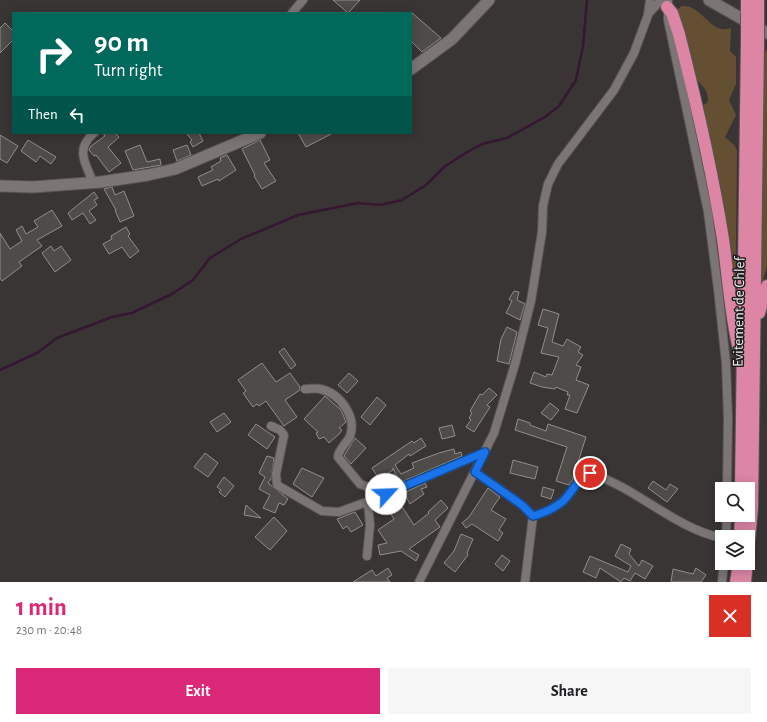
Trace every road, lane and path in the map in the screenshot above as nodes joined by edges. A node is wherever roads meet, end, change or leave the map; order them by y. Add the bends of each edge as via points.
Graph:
1 (303, 0) edge
2 (489, 0) edge
3 (650, 0) edge
4 (708, 0) edge
5 (747, 0) edge
6 (758, 0) edge
7 (665, 2) edge
8 (293, 12) edge
9 (752, 14) junction
10 (648, 15) junction
11 (767, 33) edge
12 (752, 41) junction
13 (412, 68) edge
14 (93, 134) edge
15 (258, 134) edge
16 (93, 182) junction
17 (0, 186) edge
18 (767, 286) edge
19 (755, 325) junction
20 (742, 364) junction
21 (305, 390) dead end
22 (271, 426) dead end
23 (485, 452) junction
24 (475, 472) junction
25 (727, 482) edge
26 (741, 482) edge
27 (386, 494) junction
28 (368, 502) junction
29 (533, 516) junction
30 (715, 536) edge
31 (367, 556) dead end
32 (723, 570) edge
33 (738, 570) edge
34 (419, 582) edge
35 (525, 582) edge
36 (722, 582) edge
37 (736, 582) edge
38 (745, 582) edge

1 - 8 street
2 - 13 main road via 452,39
3 - 10 street
4 - 11 main road
5 - 9 highway
6 - 9 highway
7 - 10 street
7 - 20 highway via 672,13 679,34 713,185 723,240 732,321
7 - 25 street via 708,212 718,289 726,362
9 - 12 highway, bridge
10 - 23 street via 634,53 614,90 558,164 548,184 530,301 515,364 494,433
12 - 19 highway, Evitement de Chlef
12 - 20 highway, Evitement de Chlef
14 - 16 street via 86,140 82,149
15 - 16 main road via 175,169
16 - 17 main road via 33,187
18 - 19 highway
19 - 38 highway, Evitement de Chlef via 752,508
20 - 26 highway, Evitement de Chlef
21 - 27 street via 321,389 346,407 352,429 338,457 360,484
22 - 28 street via 284,435 275,483 279,488 322,511 339,512
23 - 24 street
23 - 27 street
24 - 29 street via 522,505
24 - 34 street
27 - 28 street
28 - 31 street via 370,525
29 - 30 street via 544,513 562,502 583,476 590,473 629,490 669,515
29 - 35 street
32 - 36 street
33 - 37 highway

